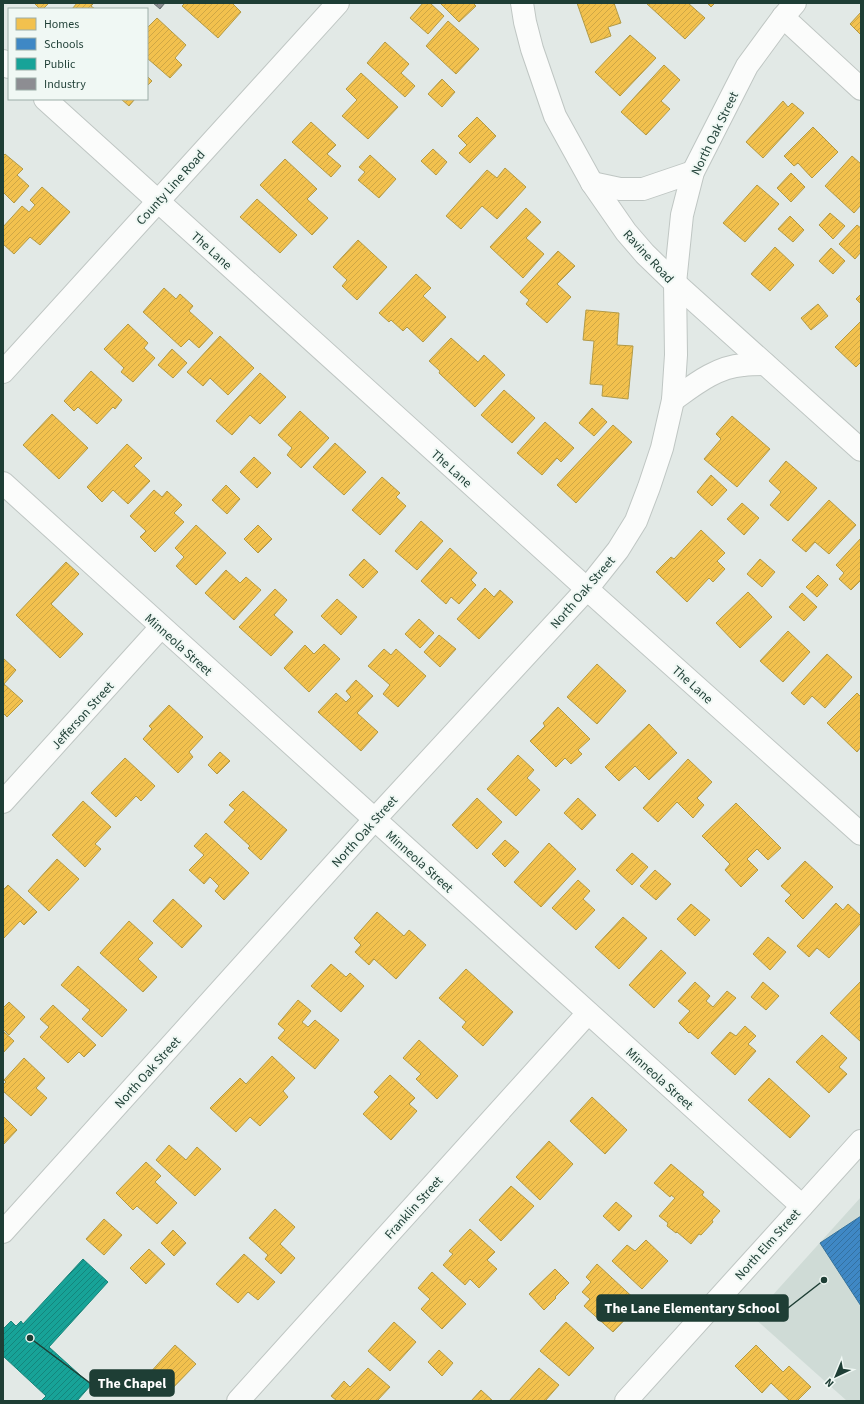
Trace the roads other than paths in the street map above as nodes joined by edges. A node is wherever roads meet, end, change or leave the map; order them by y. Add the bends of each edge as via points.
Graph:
1 (338, 3) edge
2 (522, 3) edge
3 (789, 10) edge
4 (861, 89) edge
5 (45, 100) edge
6 (693, 172) junction
7 (592, 184) junction
8 (158, 202) junction
9 (675, 283) junction
10 (765, 364) junction
11 (3, 372) edge
12 (673, 400) junction
13 (861, 450) edge
14 (3, 483) edge
15 (587, 589) junction
16 (161, 627) junction
17 (3, 802) edge
18 (374, 820) junction
19 (861, 834) edge
20 (588, 1013) junction
21 (861, 1141) edge
22 (802, 1206) junction
23 (3, 1232) edge
24 (238, 1401) edge
25 (626, 1401) edge

1 - 8 street, County Line Road
2 - 7 street, Ravine Road via 532,49 555,116
3 - 4 street
3 - 6 street, North Oak Street via 747,66
5 - 8 street, The Lane
6 - 7 street via 643,189 620,190
6 - 9 street, North Oak Street via 682,215
7 - 9 street, Ravine Road via 644,254
8 - 11 street, County Line Road
8 - 15 street, The Lane
9 - 10 street, Ravine Road
9 - 12 street, North Oak Street via 676,355
10 - 12 street via 742,365 722,370 703,378
10 - 13 street, Ravine Road
12 - 15 street, North Oak Street via 662,448 636,521 618,550
14 - 16 street, Minneola Street
15 - 18 street, North Oak Street
15 - 19 street, The Lane
16 - 17 street, Jefferson Street
16 - 18 street, Minneola Street
18 - 20 street, Minneola Street
18 - 23 street, North Oak Street
20 - 22 street, Minneola Street
20 - 24 street, Franklin Street
21 - 22 street, North Elm Street
22 - 25 street, North Elm Street

